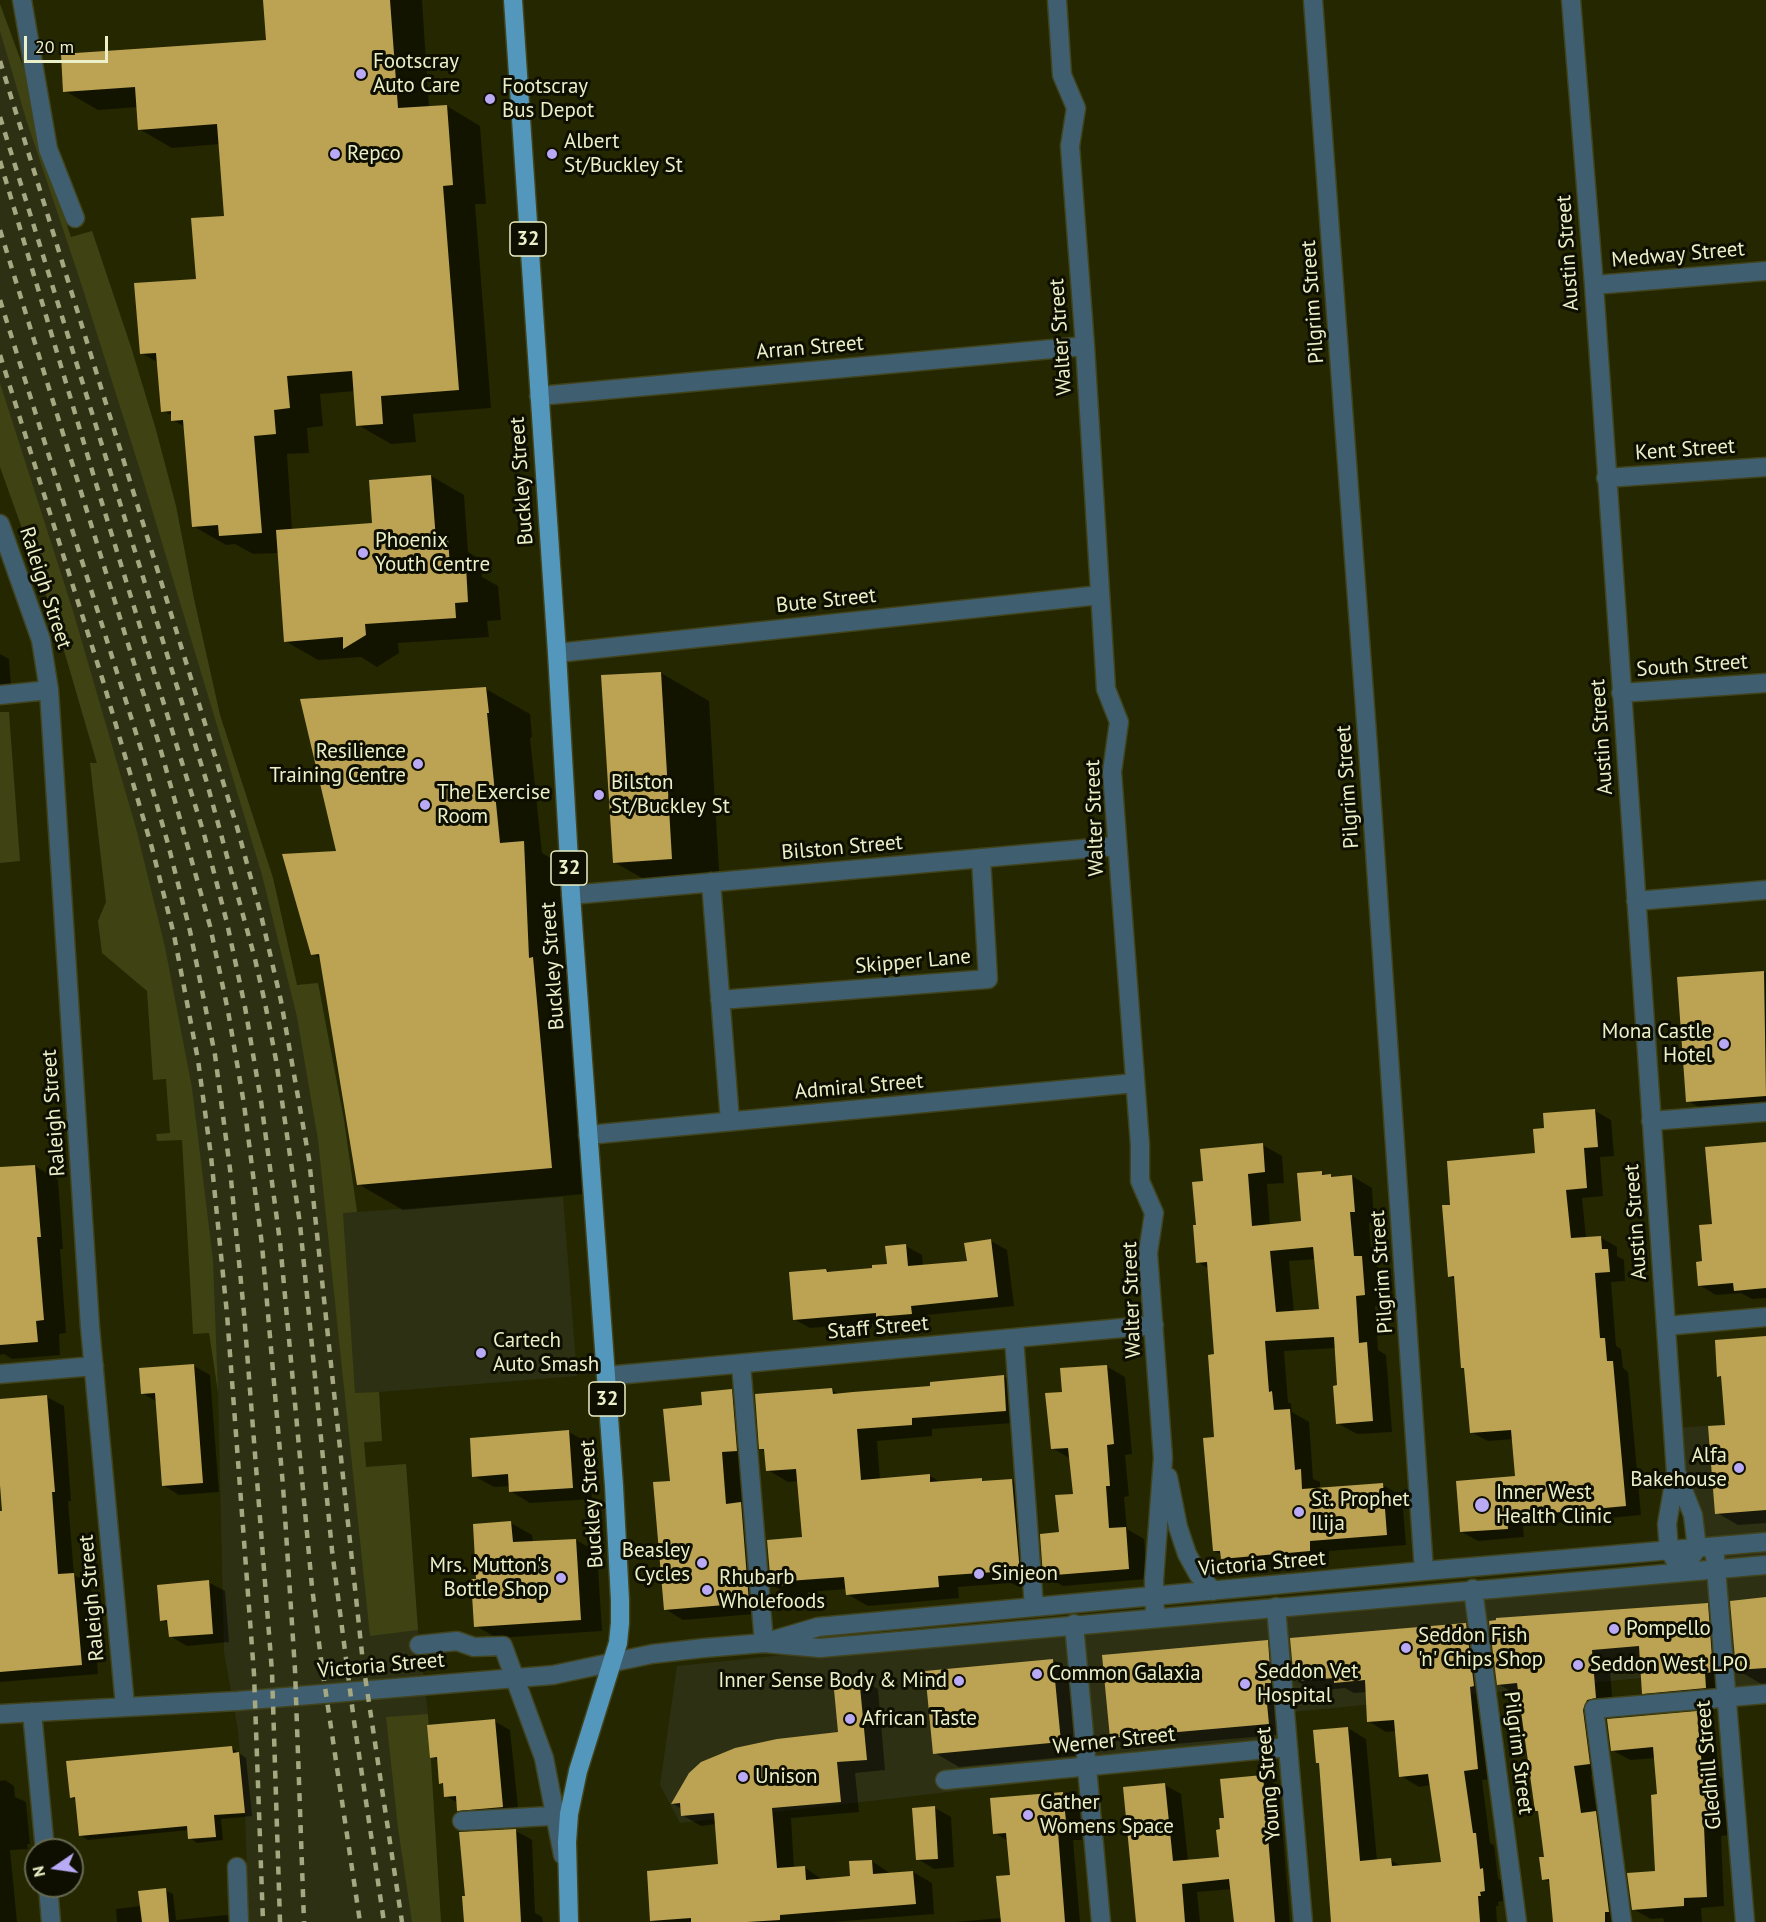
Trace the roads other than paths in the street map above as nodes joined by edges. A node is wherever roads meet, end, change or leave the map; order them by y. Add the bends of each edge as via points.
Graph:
1 (22, 0) edge
2 (513, 0) edge
3 (1057, 0) edge
4 (1313, 0) edge
5 (1571, 0) edge
6 (75, 218) dead end
7 (1766, 271) edge
8 (1594, 285) junction
9 (1084, 346) junction
10 (539, 396) junction
11 (1766, 467) edge
12 (1606, 478) junction
13 (0, 524) edge
14 (1100, 595) junction
15 (557, 653) junction
16 (1766, 683) edge
17 (49, 690) junction
18 (1621, 693) junction
19 (0, 694) edge
20 (1116, 846) junction
21 (981, 858) junction
22 (711, 882) junction
23 (1766, 890) edge
24 (571, 895) junction
25 (1636, 901) junction
26 (720, 1000) junction
27 (1135, 1083) junction
28 (1766, 1112) edge
29 (730, 1121) junction
30 (1651, 1121) junction
31 (588, 1135) junction
32 (1766, 1317) edge
33 (1154, 1325) junction
34 (1666, 1326) junction
35 (1014, 1338) junction
36 (741, 1364) junction
37 (94, 1366) junction
38 (0, 1374) edge
39 (606, 1376) junction
40 (1163, 1458) junction
41 (1676, 1472) junction
42 (1766, 1542) edge
43 (1705, 1547) junction
44 (1670, 1550) junction
45 (1766, 1565) edge
46 (1716, 1569) junction
47 (1424, 1571) junction
48 (1682, 1572) junction
49 (1473, 1589) junction
50 (1213, 1591) junction
51 (1154, 1596) junction
52 (1034, 1607) junction
53 (1276, 1607) junction
54 (1155, 1617) junction
55 (1074, 1624) junction
56 (764, 1643) junction
57 (419, 1644) dead end
58 (612, 1663) junction
59 (513, 1677) junction
60 (1766, 1694) edge
61 (1726, 1696) junction
62 (124, 1706) junction
63 (32, 1712) junction
64 (0, 1714) edge
65 (1288, 1747) junction
66 (1087, 1766) junction
67 (945, 1780) dead end
68 (562, 1815) junction
69 (462, 1821) dead end
70 (44, 1838) edge
71 (237, 1867) dead end
72 (49, 1898) edge
73 (51, 1922) edge
74 (239, 1922) edge
75 (568, 1922) edge
76 (1101, 1922) edge
77 (1303, 1922) edge
78 (1517, 1922) edge
79 (1622, 1922) edge
80 (1745, 1922) edge

1 - 6 street via 48,149
2 - 10 main road, Buckley Street / 32
3 - 9 street, Walter Street via 1062,75 1076,108 1070,146
4 - 47 street, Pilgrim Street
5 - 8 street, Austin Street
7 - 8 street, Medway Street
8 - 12 street, Austin Street
9 - 10 street, Arran Street
9 - 14 street, Walter Street
10 - 15 main road, Buckley Street / 32
11 - 12 street, Kent Street
12 - 18 street, Austin Street
13 - 17 street, Raleigh Street via 40,640
14 - 15 street, Bute Street
14 - 20 street, Walter Street via 1106,689 1119,722 1112,772
15 - 24 main road, Buckley Street / 32
16 - 18 street, South Street
17 - 19 street
17 - 37 street, Raleigh Street
18 - 25 street, Austin Street
20 - 21 street, Bilston Street
20 - 27 street, Walter Street
21 - 22 street, Bilston Street
21 - 26 street, Skipper Lane via 988,979
22 - 24 street, Bilston Street
22 - 26 street
23 - 25 street
24 - 31 main road, Buckley Street / 32
25 - 30 street, Austin Street
26 - 29 street
27 - 29 street, Admiral Street
27 - 33 street, Walter Street via 1140,1181 1154,1213 1149,1253
28 - 30 street
29 - 31 street, Admiral Street
30 - 34 street, Austin Street
31 - 39 main road, Buckley Street / 32
32 - 34 street
33 - 35 street, Staff Street
33 - 40 street, Walter Street
34 - 41 street, Austin Street
35 - 36 street, Staff Street
35 - 52 street
36 - 39 street, Staff Street
36 - 56 street
37 - 38 street
37 - 62 street, Raleigh Street
39 - 58 main road, Buckley Street / 32 via 620,1609 619,1637
40 - 50 street, Walter Street via 1184,1547 1195,1570
40 - 51 street, Walter Street
41 - 43 street, Austin Street
41 - 44 street, Austin Street via 1667,1519
42 - 43 street, Victoria Street
43 - 44 street, Victoria Street
43 - 46 street, Gledhill Street
43 - 48 street
44 - 47 street, Victoria Street
44 - 48 street
45 - 46 street, Victoria Street
46 - 48 street, Victoria Street
46 - 61 street, Gledhill Street
47 - 50 street, Victoria Street
48 - 49 street, Victoria Street
49 - 53 street, Victoria Street
49 - 78 street, Pilgrim Street
50 - 51 street, Victoria Street
51 - 52 street, Victoria Street
51 - 54 street, Walter Street
52 - 56 street, Victoria Street via 818,1627
53 - 54 street, Victoria Street
53 - 65 street, Young Street
54 - 55 street, Victoria Street
55 - 56 street, Victoria Street via 820,1648
55 - 66 street
56 - 58 street, Victoria Street via 652,1654
57 - 59 street via 457,1641 474,1647 503,1646
58 - 59 street, Victoria Street via 560,1674
58 - 68 main road, Buckley Street / 32
59 - 62 street, Victoria Street via 237,1701
59 - 68 street
60 - 61 street
61 - 79 street via 1594,1709
61 - 80 street, Gledhill Street
62 - 63 street, Victoria Street
63 - 64 street, Victoria Street
63 - 70 street
65 - 66 street, Werner Street
65 - 77 street, Young Street
66 - 67 street, Werner Street
66 - 76 street
68 - 69 street
68 - 75 main road, Buckley Street / 32 via 567,1828
71 - 74 street
72 - 73 street

